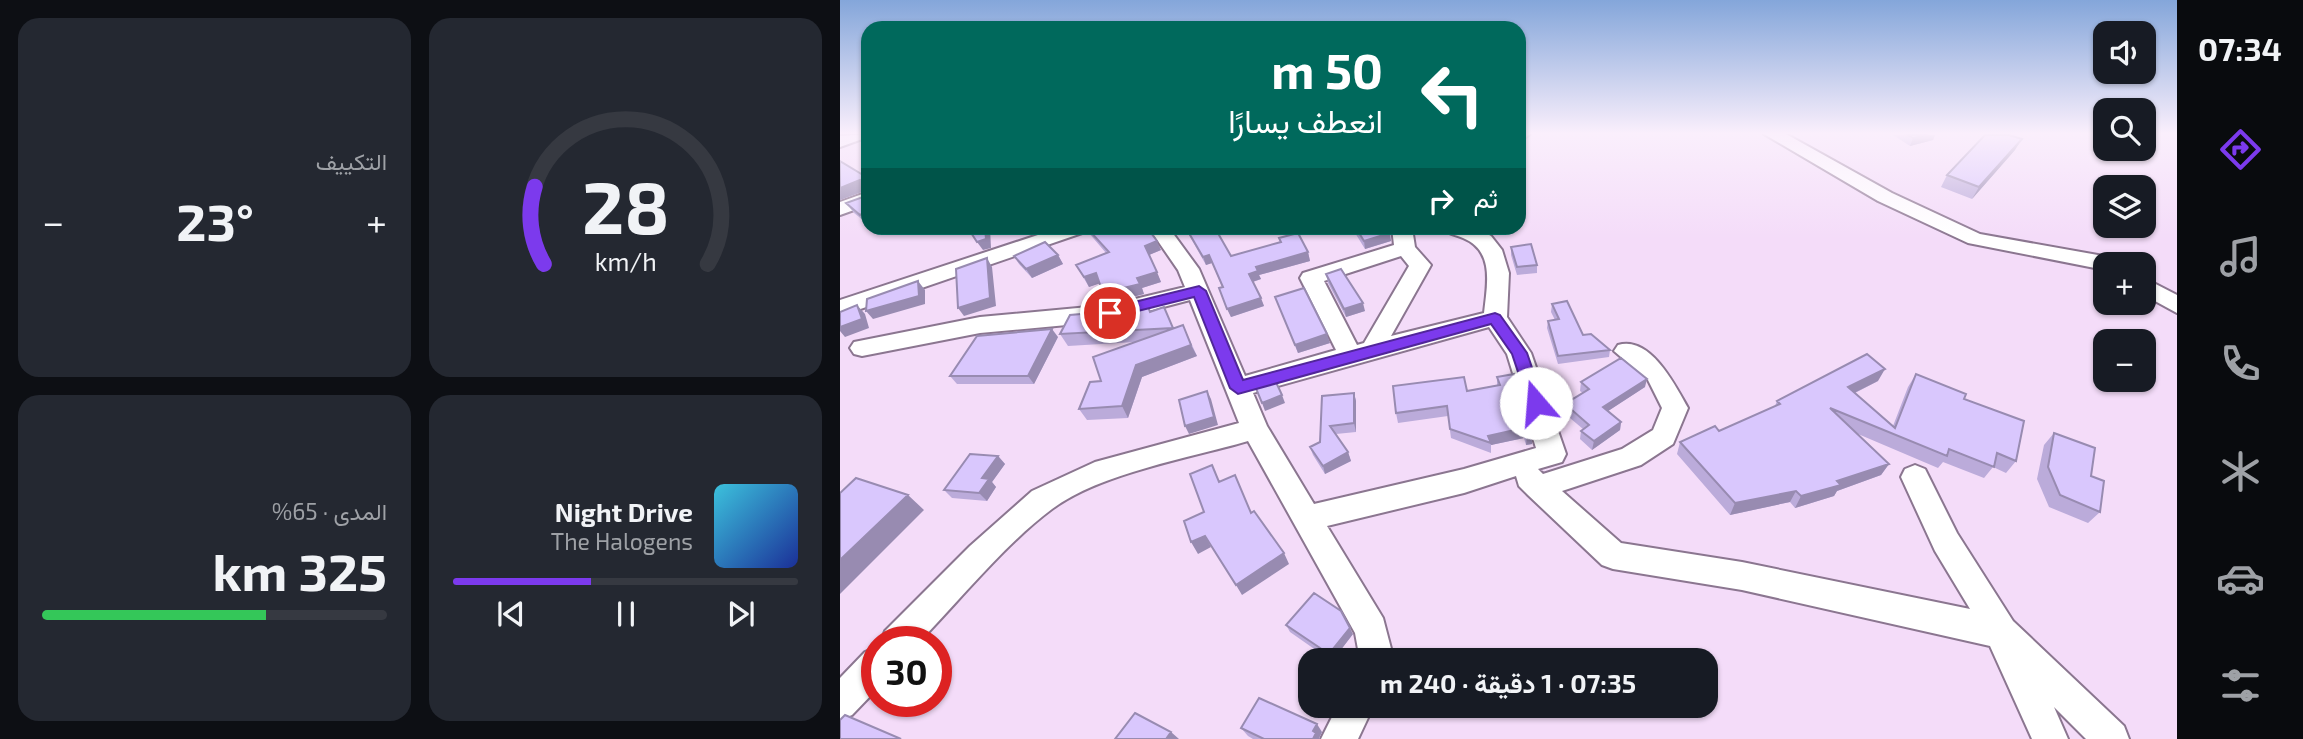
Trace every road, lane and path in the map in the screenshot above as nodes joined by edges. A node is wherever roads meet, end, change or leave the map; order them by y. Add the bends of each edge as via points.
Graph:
1 (1833, 168) edge
2 (861, 201) edge
3 (840, 209) edge
4 (1061, 235) edge
5 (1164, 235) edge
6 (1472, 235) edge
7 (1403, 238) edge
8 (2093, 261) edge
9 (1199, 291) junction
10 (2156, 292) edge
11 (2177, 305) edge
12 (840, 308) edge
13 (1495, 318) junction
14 (862, 348) dead end
15 (1626, 351) dead end
16 (1361, 352) junction
17 (1238, 388) junction
18 (1255, 429) junction
19 (1516, 465) junction
20 (1915, 477) dead end
21 (1538, 487) junction
22 (1307, 518) junction
23 (912, 626) edge
24 (2001, 632) junction
25 (1375, 648) edge
26 (861, 681) edge
27 (840, 704) edge
28 (1350, 718) edge
29 (1339, 739) edge
30 (2050, 739) edge
31 (2111, 739) edge

1 - 8 street via 1975,239
2 - 3 street
4 - 12 street
5 - 9 street
6 - 13 street via 1489,245 1500,263
7 - 16 street via 1420,265
7 - 16 street via 1311,278
9 - 14 street via 1110,313 980,325
9 - 17 street
10 - 11 street
13 - 16 street
13 - 19 street via 1520,353 1552,454
15 - 21 street via 1657,374 1675,408 1664,438 1631,457
16 - 17 street
17 - 18 street
18 - 22 street
18 - 23 street via 1095,473 1042,500
19 - 21 street
19 - 22 street
20 - 24 street via 1946,542
21 - 24 street via 1613,555 1742,576
22 - 25 street via 1371,629
24 - 30 street
24 - 31 street
26 - 27 street
28 - 29 street

